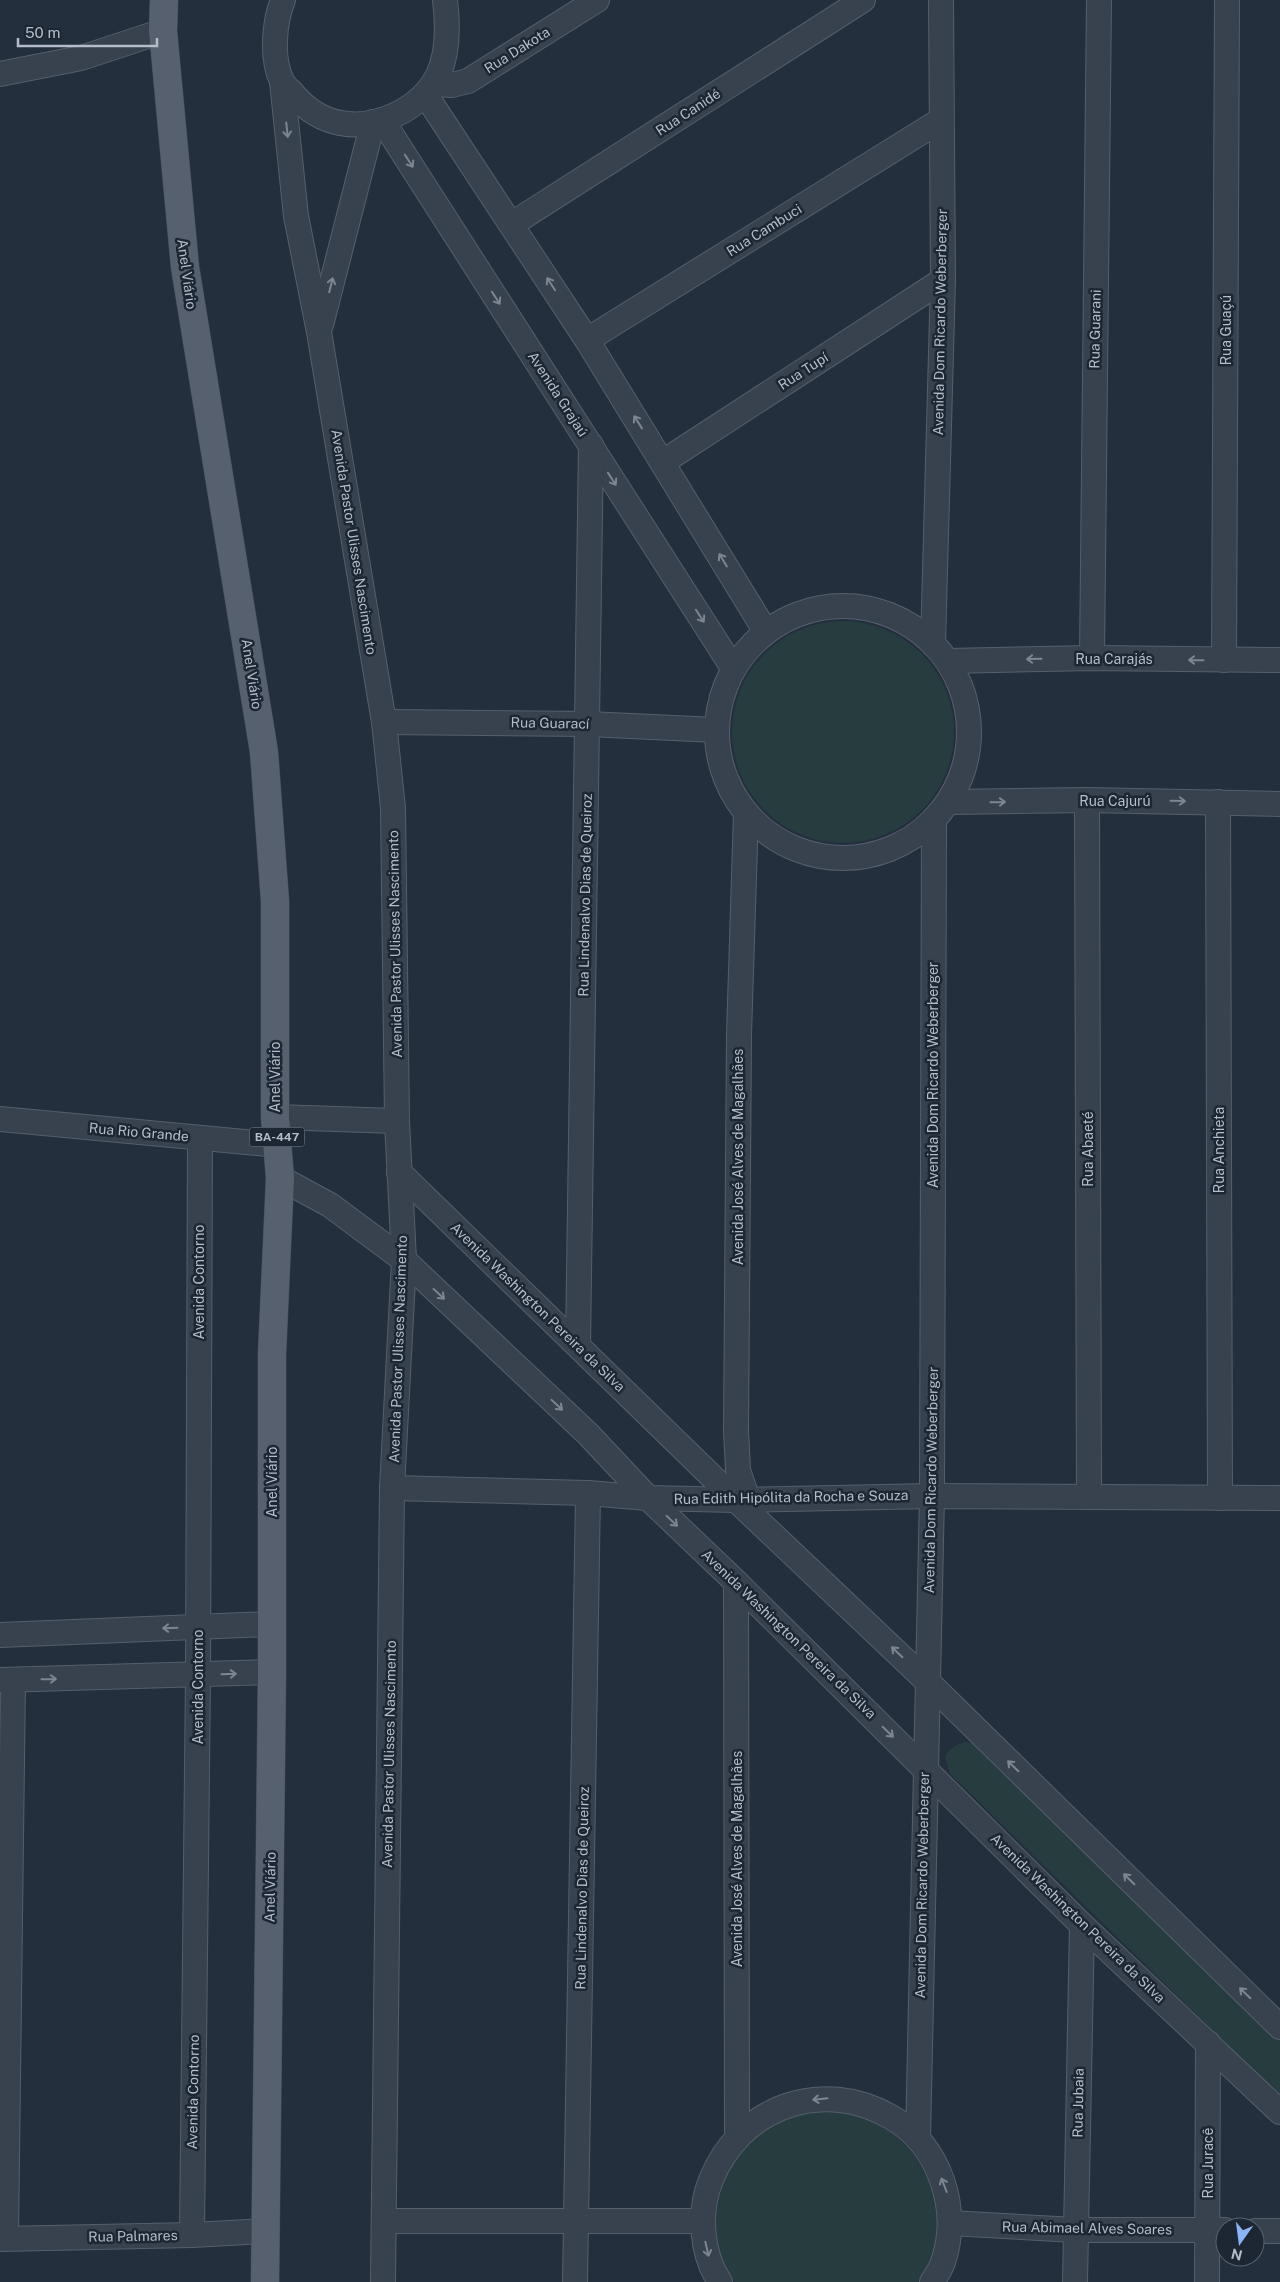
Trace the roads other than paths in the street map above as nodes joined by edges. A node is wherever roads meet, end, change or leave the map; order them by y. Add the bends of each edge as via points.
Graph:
1 (164, 0) edge
2 (283, 0) edge
3 (445, 0) edge
4 (597, 0) edge
5 (863, 0) edge
6 (942, 0) edge
7 (1099, 0) edge
8 (1227, 0) edge
9 (163, 31) junction
10 (0, 74) edge
11 (282, 82) junction
12 (429, 89) junction
13 (941, 120) junction
14 (378, 121) junction
15 (512, 224) junction
16 (943, 280) junction
17 (319, 332) junction
18 (587, 340) junction
19 (591, 445) junction
20 (663, 462) junction
21 (766, 632) junction
22 (941, 653) junction
23 (1092, 658) junction
24 (1224, 660) junction
25 (1280, 660) edge
26 (733, 668) junction
27 (384, 722) junction
28 (588, 724) junction
29 (716, 730) junction
30 (1087, 800) junction
31 (949, 802) junction
32 (1218, 802) junction
33 (1280, 804) edge
34 (746, 813) junction
35 (934, 821) junction
36 (275, 1117) junction
37 (0, 1119) edge
38 (397, 1121) junction
39 (200, 1138) junction
40 (278, 1145) junction
41 (400, 1172) junction
42 (280, 1178) junction
43 (404, 1260) junction
44 (578, 1345) junction
45 (392, 1488) junction
46 (588, 1493) junction
47 (932, 1496) junction
48 (1089, 1497) junction
49 (648, 1498) junction
50 (1220, 1498) junction
51 (1280, 1498) edge
52 (742, 1500) junction
53 (736, 1582) junction
54 (271, 1624) junction
55 (198, 1627) junction
56 (0, 1635) edge
57 (272, 1672) junction
58 (198, 1675) junction
59 (7, 1680) edge
60 (928, 1682) junction
61 (925, 1767) junction
62 (1082, 1925) junction
63 (1280, 2027) edge
64 (1208, 2043) junction
65 (1280, 2112) edge
66 (737, 2136) junction
67 (918, 2139) junction
68 (1215, 2217) edge
69 (576, 2220) junction
70 (384, 2221) junction
71 (703, 2221) junction
72 (950, 2223) junction
73 (1075, 2230) junction
74 (1215, 2230) edge
75 (1265, 2230) edge
76 (1280, 2231) edge
77 (266, 2232) junction
78 (192, 2236) junction
79 (1215, 2236) edge
80 (3, 2238) edge
81 (265, 2282) edge
82 (383, 2282) edge
83 (575, 2282) edge
84 (720, 2282) edge
85 (932, 2282) edge
86 (1075, 2282) edge
87 (1207, 2282) edge

1 - 9 main road, Anel Viário / BA-447
2 - 11 street, Avenida Pastor Ulisses Nascimento via 275,36
3 - 12 street via 448,22 446,45 439,73
4 - 12 street, Rua Dakota via 468,81
5 - 15 street, Rua Canidé
6 - 13 street, Avenida Dom Ricardo Weberberger
7 - 23 street, Rua Guarani
8 - 24 street, Rua Guaçú
9 - 10 street via 81,58
9 - 36 main road, Anel Viário / BA-447 via 185,267 264,752 275,901
11 - 14 street via 318,116 347,124
11 -> 17 street, Avenida Pastor Ulisses Nascimento via 296,216
12 - 14 street via 415,104
12 - 15 street
13 - 16 street, Avenida Dom Ricardo Weberberger
13 - 18 street, Rua Cambuci
17 -> 14 street
14 -> 19 street, Avenida Grajaú
18 -> 15 street
16 - 20 street, Rua Tupí
16 - 22 street, Avenida Dom Ricardo Weberberger
17 - 27 street, Avenida Pastor Ulisses Nascimento
20 -> 18 street
19 -> 26 street, Avenida Grajaú
19 - 28 street, Rua Lindenalvo Dias de Queiroz
21 -> 20 street
21 - 22 street via 807,611 852,606 896,618
21 - 26 street
23 -> 22 street, Rua Carajás
22 - 31 street via 960,682 970,736 964,771
24 -> 23 street, Rua Carajás
24 - 25 street, Rua Carajás
26 - 29 street via 721,698
27 - 28 street, Rua Guarací
27 - 38 street, Avenida Pastor Ulisses Nascimento via 393,808
28 - 29 street, Rua Guarací
28 - 44 street, Rua Lindenalvo Dias de Queiroz
29 - 34 street via 719,760 729,788
31 -> 30 street, Rua Cajurú
30 -> 32 street, Rua Cajurú
30 - 48 street, Rua Abaeté
31 - 35 street
32 - 33 street, Rua Cajurú
32 - 50 street, Rua Anchieta
34 - 35 street via 772,837 804,852 838,858 873,855 906,842
34 - 52 street, Avenida José Alves de Magalhães via 739,1035 736,1430
35 - 47 street, Avenida Dom Ricardo Weberberger
36 - 38 street
36 - 40 main road, Anel Viário / BA-447
37 - 39 street, Rua Rio Grande
38 - 41 street, Avenida Pastor Ulisses Nascimento
39 - 40 street, Rua Rio Grande
39 - 55 street, Avenida Contorno
40 - 42 main road, Anel Viário / BA-447
41 - 43 street, Avenida Pastor Ulisses Nascimento
41 - 44 street, Avenida Washington Pereira da Silva
42 - 43 street, Avenida Washington Pereira da Silva via 330,1205
42 - 54 main road, Anel Viário / BA-447 via 272,1354
43 - 45 street, Avenida Pastor Ulisses Nascimento
43 -> 49 street, Avenida Washington Pereira da Silva via 588,1434
44 - 52 street, Avenida Washington Pereira da Silva
45 - 46 street, Rua Edith Hipólita da Rocha e Souza
45 - 70 street, Avenida Pastor Ulisses Nascimento
46 - 49 street, Rua Edith Hipólita da Rocha e Souza
46 - 69 street, Rua Lindenalvo Dias de Queiroz
47 - 48 street, Rua Edith Hipólita da Rocha e Souza
47 - 52 street, Rua Edith Hipólita da Rocha e Souza
47 - 60 street, Avenida Dom Ricardo Weberberger
48 - 50 street, Rua Edith Hipólita da Rocha e Souza
49 - 52 street, Rua Edith Hipólita da Rocha e Souza
49 -> 53 street, Avenida Washington Pereira da Silva
50 - 51 street, Rua Edith Hipólita da Rocha e Souza
60 -> 52 street, Avenida Washington Pereira da Silva
53 -> 61 street, Avenida Washington Pereira da Silva
53 - 66 street, Avenida José Alves de Magalhães
54 - 55 street
54 - 57 main road, Anel Viário / BA-447
55 -> 56 street
55 - 58 street, Avenida Contorno
58 -> 57 street
57 - 77 main road, Anel Viário / BA-447
59 -> 58 street
58 - 78 street, Avenida Contorno
59 - 80 street
60 - 61 street, Avenida Dom Ricardo Weberberger
63 -> 60 street, Avenida Washington Pereira da Silva
61 - 62 street, Avenida Washington Pereira da Silva
61 - 67 street, Avenida Dom Ricardo Weberberger
62 - 64 street, Avenida Washington Pereira da Silva
62 - 73 street, Rua Jubaia
64 - 65 street, Avenida Washington Pereira da Silva
64 - 68 street, Rua Juracê
67 -> 66 street via 892,2117 861,2103 828,2098 794,2102 764,2115
66 - 71 street via 715,2168 707,2190
72 -> 67 street via 947,2192 936,2164
69 - 70 street
69 - 71 street
69 - 83 street, Rua Lindenalvo Dias de Queiroz
70 - 82 street, Avenida Pastor Ulisses Nascimento
71 -> 84 street via 706,2250
72 - 73 street, Rua Abimael Alves Soares
72 - 85 street via 943,2263
73 - 74 street, Rua Abimael Alves Soares
73 - 86 street, Rua Jubaia
75 - 76 street
77 - 78 street, Rua Palmares
77 - 81 main road, Anel Viário / BA-447
78 - 80 street, Rua Palmares
79 - 87 street, Rua Juracê

